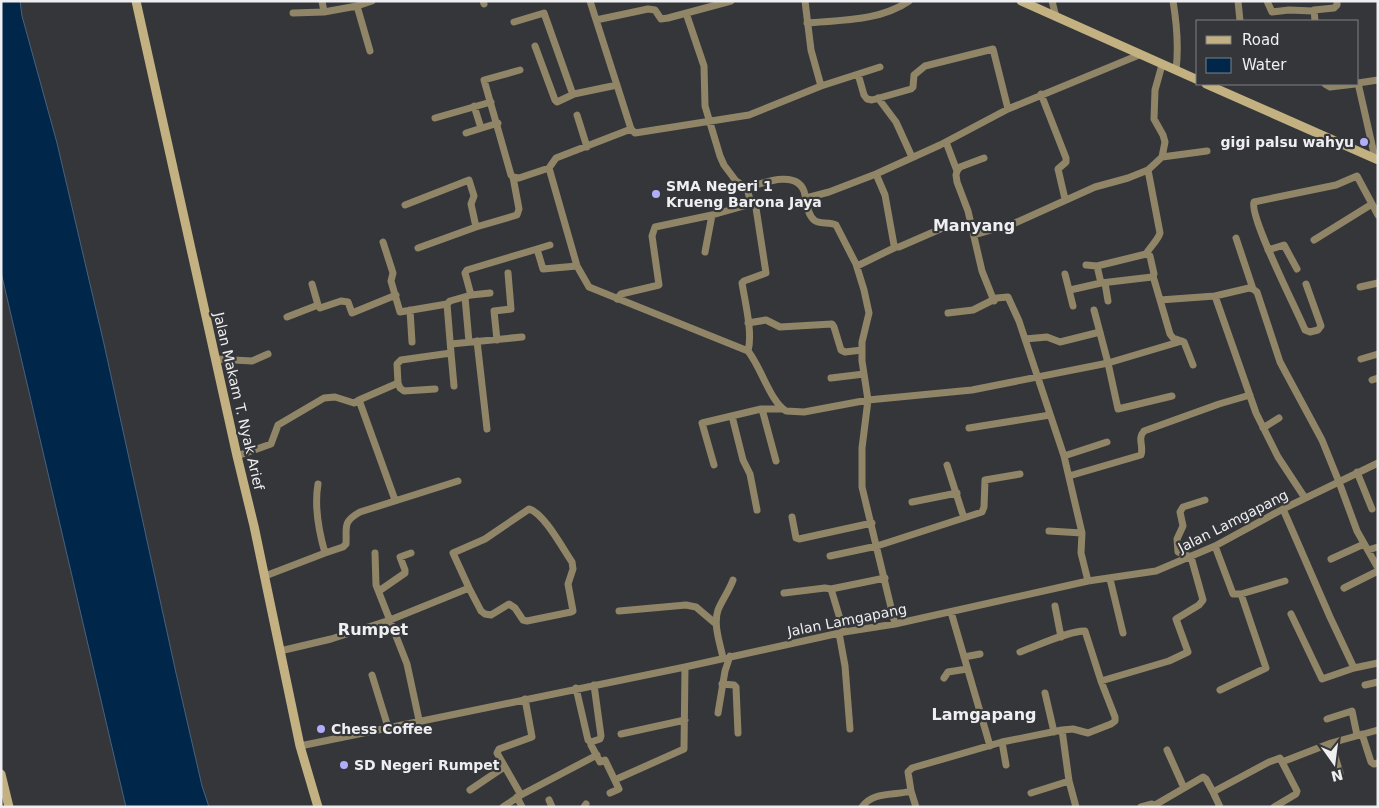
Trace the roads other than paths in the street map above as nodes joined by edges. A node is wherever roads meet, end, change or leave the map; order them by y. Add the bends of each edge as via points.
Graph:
1 (136, 1) edge
2 (322, 1) edge
3 (372, 1) edge
4 (590, 1) edge
5 (731, 1) edge
6 (805, 1) edge
7 (909, 1) edge
8 (1021, 1) edge
9 (1052, 1) edge
10 (1173, 1) edge
11 (1238, 1) edge
12 (1267, 1) edge
13 (1337, 1) edge
14 (357, 6) junction
15 (1313, 10) junction
16 (324, 12) junction
17 (293, 13) dead end
18 (686, 13) junction
19 (1056, 17) junction
20 (596, 20) junction
21 (1240, 20) edge
22 (1315, 20) edge
23 (514, 22) dead end
24 (807, 23) junction
25 (535, 46) dead end
26 (370, 51) dead end
27 (1139, 55) junction
28 (1162, 65) junction
29 (880, 67) dead end
30 (520, 70) dead end
31 (1176, 70) junction
32 (858, 74) junction
33 (1196, 79) edge
34 (1378, 80) edge
35 (1359, 83) edge
36 (617, 85) junction
37 (1211, 85) edge
38 (1326, 85) edge
39 (1342, 85) edge
40 (1358, 85) edge
41 (821, 86) junction
42 (574, 94) junction
43 (1041, 94) junction
44 (878, 98) junction
45 (491, 102) junction
46 (474, 106) junction
47 (1008, 108) junction
48 (577, 115) dead end
49 (434, 118) dead end
50 (708, 121) junction
51 (498, 123) junction
52 (481, 128) junction
53 (631, 130) junction
54 (466, 133) dead end
55 (946, 142) junction
56 (587, 147) junction
57 (1207, 151) dead end
58 (912, 157) junction
59 (1162, 157) junction
60 (984, 158) dead end
61 (1376, 159) edge
62 (549, 168) junction
63 (957, 170) junction
64 (1148, 170) junction
65 (876, 174) junction
66 (513, 177) junction
67 (747, 188) junction
68 (806, 198) junction
69 (1065, 199) junction
70 (751, 204) junction
71 (1372, 204) junction
72 (405, 205) dead end
73 (712, 215) junction
74 (1378, 215) edge
75 (971, 225) junction
76 (476, 227) junction
77 (974, 235) junction
78 (1236, 238) dead end
79 (1314, 240) dead end
80 (383, 242) dead end
81 (550, 245) dead end
82 (896, 247) junction
83 (418, 248) dead end
84 (537, 249) junction
85 (1268, 250) junction
86 (705, 252) dead end
87 (1146, 254) junction
88 (577, 266) junction
89 (856, 266) junction
90 (1086, 266) dead end
91 (1097, 266) junction
92 (1297, 270) dead end
93 (508, 273) dead end
94 (1065, 274) dead end
95 (1153, 276) junction
96 (1103, 283) junction
97 (1378, 283) edge
98 (312, 284) dead end
99 (1306, 284) dead end
100 (1360, 287) dead end
101 (1253, 289) junction
102 (1070, 290) junction
103 (490, 293) dead end
104 (396, 295) junction
105 (468, 296) junction
106 (1215, 296) junction
107 (616, 298) junction
108 (1160, 300) junction
109 (994, 301) junction
110 (1108, 301) dead end
111 (448, 304) junction
112 (318, 306) junction
113 (1073, 306) dead end
114 (410, 310) junction
115 (1094, 310) dead end
116 (948, 313) dead end
117 (286, 317) dead end
118 (748, 323) junction
119 (1100, 332) junction
120 (522, 337) dead end
121 (1025, 339) junction
122 (497, 340) junction
123 (1182, 341) junction
124 (412, 342) dead end
125 (473, 342) junction
126 (451, 344) junction
127 (862, 350) junction
128 (748, 352) junction
129 (451, 353) junction
130 (268, 354) dead end
131 (1378, 354) edge
132 (216, 359) junction
133 (1361, 359) dead end
134 (1108, 363) junction
135 (1194, 365) dead end
136 (864, 374) junction
137 (1038, 377) junction
138 (831, 378) dead end
139 (398, 383) junction
140 (454, 386) dead end
141 (435, 389) dead end
142 (1250, 395) junction
143 (1172, 396) dead end
144 (359, 400) junction
145 (868, 400) junction
146 (762, 409) junction
147 (783, 409) junction
148 (1050, 415) junction
149 (732, 416) junction
150 (1279, 418) dead end
151 (969, 428) dead end
152 (1262, 428) junction
153 (487, 429) dead end
154 (1107, 442) dead end
155 (236, 456) junction
156 (1064, 456) junction
157 (776, 461) dead end
158 (1378, 463) edge
159 (714, 465) dead end
160 (947, 465) dead end
161 (1358, 472) junction
162 (1020, 474) dead end
163 (1069, 476) junction
164 (458, 481) dead end
165 (1339, 482) junction
166 (318, 484) dead end
167 (957, 493) junction
168 (1305, 498) junction
169 (395, 500) junction
170 (1205, 500) dead end
171 (912, 502) dead end
172 (1283, 509) junction
173 (1372, 509) dead end
174 (757, 510) dead end
175 (792, 517) dead end
176 (964, 518) junction
177 (872, 523) junction
178 (1049, 532) dead end
179 (1082, 533) junction
180 (877, 546) junction
181 (1215, 546) junction
182 (1366, 547) junction
183 (1378, 547) edge
184 (325, 553) junction
185 (375, 553) dead end
186 (411, 553) dead end
187 (830, 556) dead end
188 (1191, 558) junction
189 (1331, 559) dead end
190 (1378, 569) edge
191 (265, 576) junction
192 (885, 578) junction
193 (1110, 579) junction
194 (733, 580) dead end
195 (1088, 581) junction
196 (1285, 581) dead end
197 (469, 588) junction
198 (1344, 588) dead end
199 (831, 589) junction
200 (380, 592) junction
201 (784, 593) dead end
202 (1240, 594) junction
203 (1055, 606) dead end
204 (620, 611) dead end
205 (951, 612) junction
206 (1291, 614) dead end
207 (390, 620) junction
208 (716, 624) junction
209 (896, 624) junction
210 (841, 633) junction
211 (1123, 633) dead end
212 (1061, 637) junction
213 (280, 650) junction
214 (1020, 652) dead end
215 (980, 654) dead end
216 (964, 656) junction
217 (726, 657) junction
218 (1378, 663) edge
219 (685, 667) junction
220 (1354, 668) junction
221 (967, 669) junction
222 (372, 675) dead end
223 (944, 678) dead end
224 (1101, 681) junction
225 (1378, 682) edge
226 (722, 684) junction
227 (594, 685) junction
228 (1365, 685) dead end
229 (576, 688) junction
230 (1220, 690) dead end
231 (1045, 693) dead end
232 (525, 699) junction
233 (718, 714) dead end
234 (420, 720) junction
235 (685, 720) junction
236 (1327, 720) dead end
237 (388, 727) junction
238 (850, 729) dead end
239 (1378, 730) edge
240 (1058, 731) junction
241 (738, 733) dead end
242 (621, 734) dead end
243 (1360, 734) junction
244 (1002, 742) junction
245 (1331, 743) junction
246 (300, 746) junction
247 (591, 746) dead end
248 (990, 746) junction
249 (1167, 750) dead end
250 (597, 755) junction
251 (1282, 762) junction
252 (1378, 763) edge
253 (1006, 765) dead end
254 (504, 767) junction
255 (1340, 773) dead end
256 (1, 774) edge
257 (619, 778) dead end
258 (1069, 781) junction
259 (1184, 788) junction
260 (3, 789) edge
261 (470, 790) dead end
262 (910, 791) junction
263 (1213, 792) junction
264 (610, 793) dead end
265 (1031, 793) dead end
266 (519, 796) junction
267 (1155, 806) edge
268 (9, 807) edge
269 (318, 807) edge
270 (503, 807) edge
271 (522, 807) edge
272 (862, 807) edge
273 (916, 807) edge
274 (1076, 807) edge
275 (1141, 807) edge
276 (1220, 807) edge
277 (1274, 807) edge

1 - 132 street, Jalan Makam T. Nyak Arief
2 - 16 street
3 - 14 street
4 - 20 street
5 - 18 street
6 - 24 street
7 - 24 street via 860,19
8 - 19 street
9 - 19 street
10 - 31 street via 1178,49
11 - 21 street
12 - 15 street via 1273,12
13 - 15 street via 1334,8
14 - 16 street
14 - 26 street
15 - 22 street
16 - 17 street
18 - 20 street via 661,19 655,10 648,9
18 - 50 street via 704,66
19 - 27 street
20 - 36 street
23 - 42 street via 544,13
24 - 41 street
25 - 42 street via 555,100 557,102
27 - 28 street
27 - 43 street
28 - 31 street
28 - 59 street via 1155,90 1154,119 1165,139
29 - 32 street
30 - 45 street via 484,80
31 - 33 street
32 - 41 street
32 - 44 street via 867,99
34 - 35 street
36 - 42 street
36 - 53 street
37 - 61 street
38 - 39 street
40 - 61 street
41 - 50 street via 749,115
43 - 47 street
43 - 69 street via 1066,158 1058,169
44 - 47 street via 911,89 914,75 925,66 992,49
44 - 58 street via 896,122
45 - 46 street
45 - 51 street
46 - 49 street
46 - 52 street
47 - 55 street
48 - 56 street
50 - 53 street via 643,132
50 - 67 street via 724,165 736,181
51 - 52 street
51 - 66 street
52 - 54 street
53 - 56 street
55 - 58 street
55 - 63 street
56 - 62 street via 556,158
57 - 59 street
58 - 65 street
59 - 64 street
60 - 63 street
62 - 66 street
62 - 88 street
63 - 75 street via 957,182
64 - 69 street
64 - 87 street via 1160,233
65 - 68 street
65 - 82 street via 886,195
66 - 76 street via 519,209 517,215
67 - 68 street via 771,180 791,180 802,186
67 - 70 street
68 - 89 street via 812,220 836,225
69 - 77 street via 1015,223
70 - 73 street
70 - 118 street via 756,208 766,273 742,283
71 - 74 street
71 - 79 street
71 - 85 street via 1357,176 1336,185 1256,201 1253,206
72 - 76 street via 469,180 474,196 470,204
73 - 86 street
73 - 107 street via 656,228 652,236 659,285
75 - 77 street
75 - 82 street via 945,227
76 - 83 street
77 - 109 street via 982,271
78 - 101 street
80 - 104 street
81 - 84 street
82 - 89 street
84 - 88 street via 543,269
84 - 105 street via 467,270
85 - 92 street via 1284,245
85 - 99 street via 1306,330 1310,332 1321,326
87 - 91 street
87 - 95 street via 1152,260
88 - 107 street via 589,287
89 - 127 street via 868,312
90 - 91 street
91 - 96 street
93 - 122 street via 511,309 494,311
94 - 102 street
95 - 96 street
95 - 108 street
96 - 102 street
96 - 110 street
97 - 100 street
98 - 112 street
101 - 106 street
101 - 165 street via 1258,295 1280,362 1312,420
102 - 113 street
103 - 105 street
104 - 112 street via 352,312 348,302
104 - 114 street via 400,312
105 - 111 street via 450,300
105 - 125 street
106 - 108 street
106 - 142 street
107 - 128 street
108 - 123 street via 1172,337
109 - 116 street via 973,310
109 - 121 street via 1008,297
111 - 114 street
111 - 126 street
112 - 117 street
114 - 124 street
115 - 119 street
118 - 127 street via 766,320 780,327 832,324 841,350
118 - 128 street
119 - 121 street via 1060,342 1047,337
119 - 134 street
120 - 122 street
121 - 137 street
122 - 125 street
123 - 134 street
123 - 135 street
125 - 126 street
125 - 153 street
126 - 129 street
127 - 136 street
128 - 147 street
129 - 139 street via 401,360 397,364
129 - 140 street
130 - 132 street via 252,361
131 - 133 street
132 - 155 street, Jalan Makam T. Nyak Arief
134 - 137 street
134 - 143 street via 1118,409
136 - 138 street
136 - 145 street
137 - 145 street via 972,390
137 - 148 street
139 - 141 street via 404,390
139 - 144 street
142 - 152 street
142 - 163 street via 1144,431 1140,441 1141,455
144 - 155 street via 354,403 335,397 324,398 278,425 271,444
144 - 169 street
145 - 147 street via 804,412 790,413
145 - 177 street via 861,469
146 - 147 street
146 - 149 street
146 - 157 street
148 - 151 street
148 - 156 street
149 - 159 street via 702,424
149 - 174 street
150 - 152 street
152 - 168 street
154 - 156 street
155 - 191 street, Jalan Makam T. Nyak Arief
156 - 163 street
158 - 161 street, Jalan Lamgapang
160 - 167 street
161 - 165 street, Jalan Lamgapang
161 - 173 street
162 - 176 street via 985,480 984,511
163 - 179 street
164 - 169 street
165 - 168 street, Jalan Lamgapang
165 - 182 street
166 - 184 street via 320,535
167 - 171 street
167 - 176 street
168 - 172 street, Jalan Lamgapang
169 - 184 street via 352,516 345,528 346,544
170 - 188 street via 1180,509 1183,526 1177,539 1178,552
172 - 181 street, Jalan Lamgapang
172 - 220 street
175 - 177 street via 796,538 799,539
176 - 180 street
177 - 180 street
178 - 179 street
179 - 195 street via 1081,554
180 - 187 street
180 - 192 street
181 - 188 street, Jalan Lamgapang
181 - 202 street via 1233,594
182 - 183 street
182 - 189 street
182 - 190 street
184 - 191 street
185 - 200 street via 376,585
186 - 200 street via 400,558 405,573
188 - 193 street, Jalan Lamgapang via 1156,571
188 - 224 street via 1203,600 1176,619 1188,652 1168,662
190 - 198 street
191 - 213 street, Jalan Makam T. Nyak Arief
192 - 199 street
192 - 209 street
193 - 195 street, Jalan Lamgapang
193 - 211 street
194 - 208 street via 719,609
195 - 205 street, Jalan Lamgapang
196 - 202 street
197 - 197 street via 485,614 491,615 508,604 526,622 571,612 568,582 573,564 547,526 529,509 485,539 453,552
197 - 207 street
199 - 201 street
199 - 210 street
200 - 207 street
202 - 230 street via 1266,668
203 - 212 street
204 - 208 street via 686,605 696,607
205 - 209 street, Jalan Lamgapang
205 - 216 street
205 - 248 street
206 - 220 street via 1320,678
207 - 213 street via 331,639
207 - 234 street via 407,664
208 - 217 street
209 - 210 street, Jalan Lamgapang
210 - 217 street, Jalan Lamgapang
210 - 238 street
212 - 214 street
212 - 224 street via 1085,631
213 - 246 street, Jalan Makam T. Nyak Arief
215 - 216 street
216 - 221 street
217 - 219 street, Jalan Lamgapang
217 - 226 street
218 - 220 street
219 - 227 street, Jalan Lamgapang
219 - 235 street
221 - 223 street via 948,672
221 - 248 street
222 - 237 street
224 - 240 street via 1115,722 1088,733 1073,729
225 - 228 street
226 - 233 street
226 - 241 street via 736,687
227 - 229 street, Jalan Lamgapang
227 - 229 street via 601,736 591,742
229 - 232 street, Jalan Lamgapang
231 - 240 street
232 - 234 street, Jalan Lamgapang
232 - 254 street via 533,735 498,751
234 - 237 street, Jalan Lamgapang
235 - 242 street
235 - 257 street via 684,749
236 - 243 street via 1352,711
237 - 246 street, Jalan Lamgapang
239 - 243 street
240 - 244 street
240 - 258 street
243 - 245 street
243 - 252 street via 1371,762
244 - 248 street
244 - 253 street
245 - 251 street
245 - 255 street
246 - 269 street, Jalan Makam T. Nyak Arief
247 - 250 street
248 - 262 street via 909,769
249 - 259 street
250 - 264 street via 600,762 605,760 619,789
250 - 266 street
251 - 263 street via 1280,758 1269,762
251 - 277 street via 1297,791
254 - 261 street
254 - 266 street
256 - 260 street
258 - 265 street
258 - 274 street
259 - 263 street via 1202,777
259 - 267 street
260 - 268 street
262 - 272 street via 877,796
262 - 273 street
263 - 276 street
266 - 270 street
266 - 271 street
267 - 275 street

